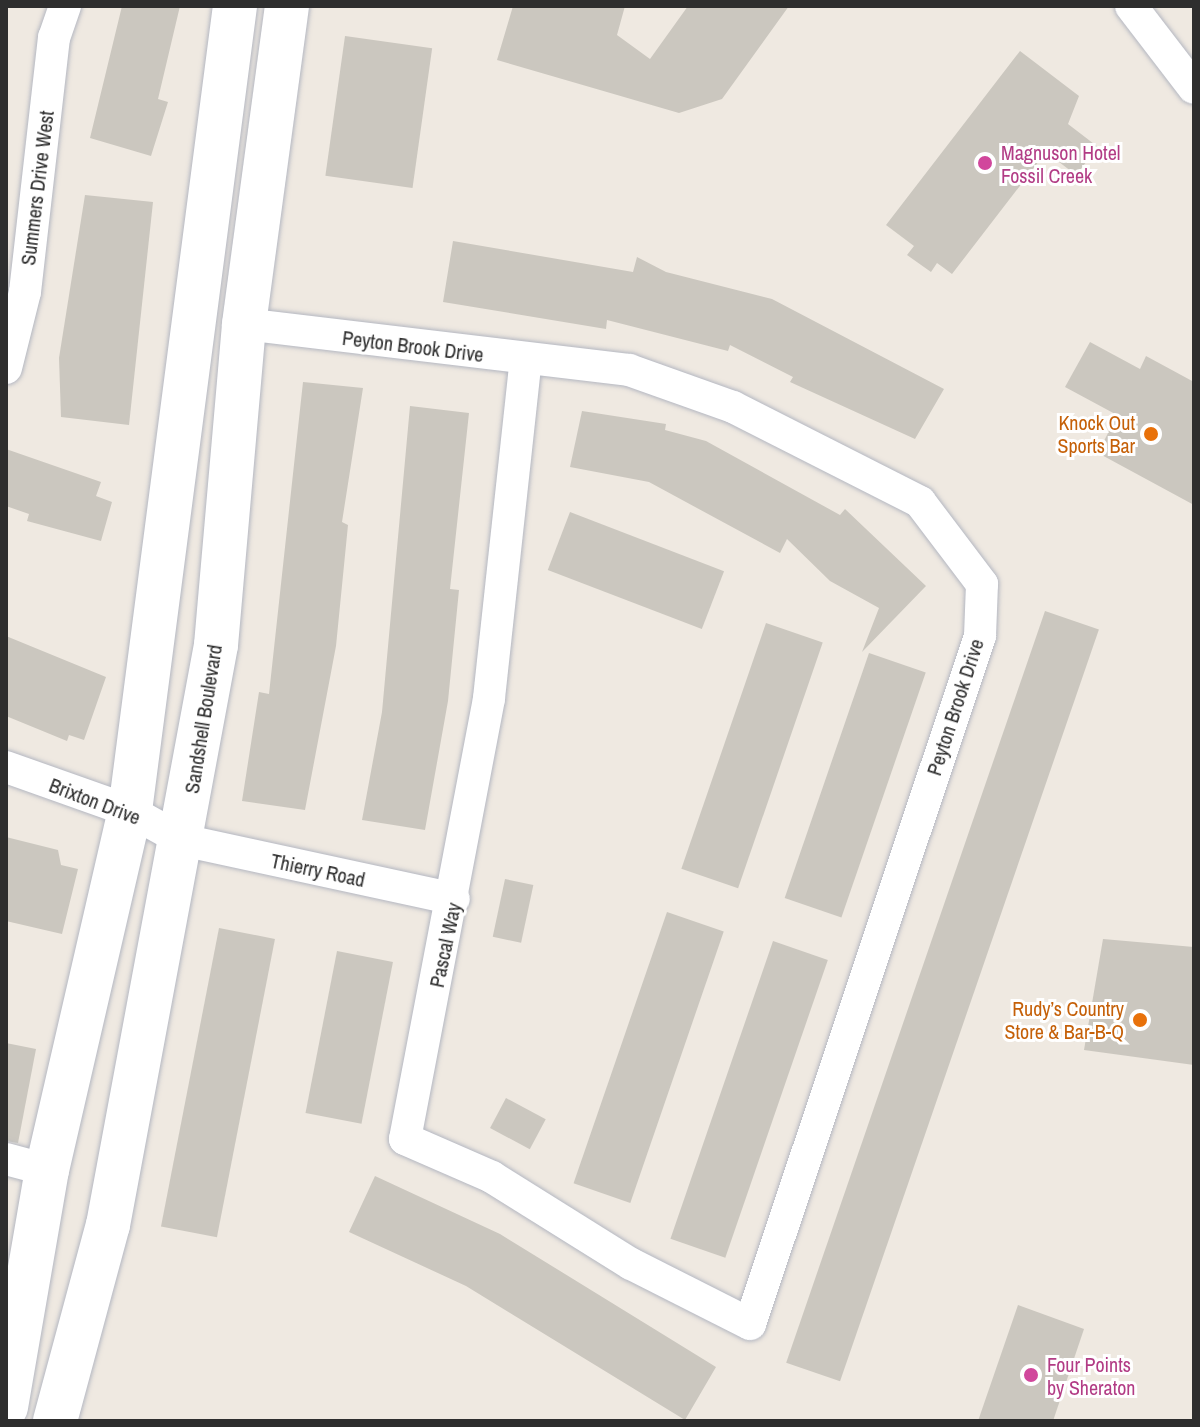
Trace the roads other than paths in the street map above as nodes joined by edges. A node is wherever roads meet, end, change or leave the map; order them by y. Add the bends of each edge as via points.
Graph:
1 (65, 6) edge
2 (235, 6) edge
3 (287, 6) edge
4 (1131, 6) edge
5 (1194, 88) edge
6 (244, 324) junction
7 (526, 360) junction
8 (6, 368) edge
9 (6, 767) edge
10 (130, 811) junction
11 (182, 840) junction
12 (454, 899) junction
13 (27, 1165) edge
14 (750, 1324) joint
15 (6, 1407) edge
16 (55, 1421) edge

1 - 8 street, Summers Drive West via 54,38 25,292
2 - 10 street
3 - 6 street, Sandshell Boulevard
4 - 5 street
6 - 7 street, Peyton Brook Drive
6 - 11 street, Sandshell Boulevard via 216,645
7 - 12 street, Pascal Way via 489,698
7 - 14 street, Peyton Brook Drive via 629,370 733,407 878,476 920,502 982,584 980,636
9 - 10 street, Brixton Drive
10 - 11 street, Brixton Drive
10 - 13 street
11 - 12 street, Thierry Road
11 - 16 street, Sandshell Boulevard via 108,1225
12 - 14 street, Pascal Way via 405,1139 492,1177 631,1264
13 - 15 street

